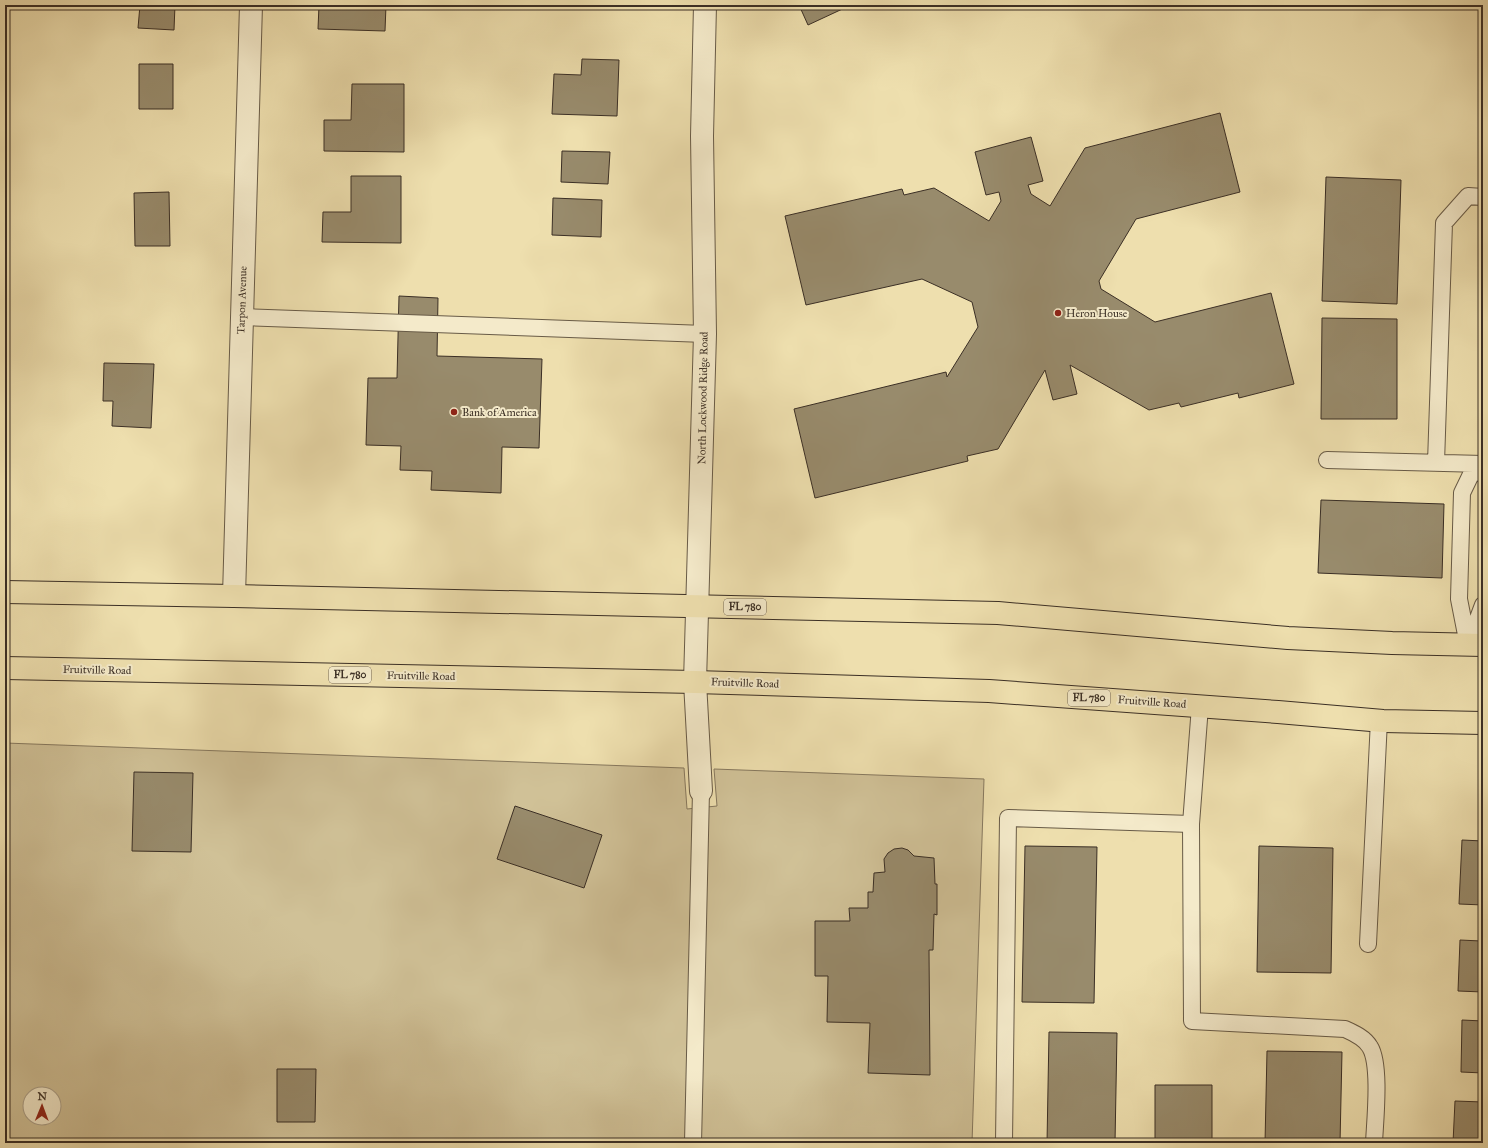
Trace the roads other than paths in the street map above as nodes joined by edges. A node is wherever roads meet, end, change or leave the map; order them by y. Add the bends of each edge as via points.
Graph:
1 (251, 5) edge
2 (705, 5) edge
3 (1483, 197) edge
4 (242, 317) junction
5 (705, 334) junction
6 (1326, 460) dead end
7 (1436, 463) junction
8 (1480, 468) edge
9 (5, 592) edge
10 (234, 596) junction
11 (698, 606) junction
12 (1483, 606) edge
13 (1476, 645) edge
14 (5, 668) edge
15 (695, 682) junction
16 (1200, 706) junction
17 (1379, 720) junction
18 (1483, 723) edge
19 (701, 791) joint
20 (1191, 824) junction
21 (1368, 944) dead end
22 (693, 1143) edge
23 (1004, 1143) edge
24 (1374, 1143) edge

1 - 4 street, Tarpon Avenue
2 - 5 street, North Lockwood Ridge Road via 702,136
3 - 7 lane via 1468,196 1444,223
4 - 5 lane
4 - 10 street, Tarpon Avenue
5 - 11 street, North Lockwood Ridge Road
6 - 7 lane
7 - 8 lane
8 - 13 lane via 1462,493 1459,599
9 - 10 main road, FL 780
10 - 11 main road, FL 780
11 - 13 main road, FL 780 via 998,613 1288,638
11 - 15 street, North Lockwood Ridge Road
12 - 13 lane
14 - 15 main road, Fruitville Road / FL 780
15 - 16 main road, Fruitville Road / FL 780 via 989,691
15 - 19 street, North Lockwood Ridge Road
16 - 17 main road, Fruitville Road / FL 780
16 - 20 lane
17 - 18 main road, Fruitville Road / FL 780
17 - 21 lane
19 - 22 lane
20 - 23 lane via 1008,818
20 - 24 lane via 1192,1021 1345,1029 1355,1033 1370,1047 1376,1070

